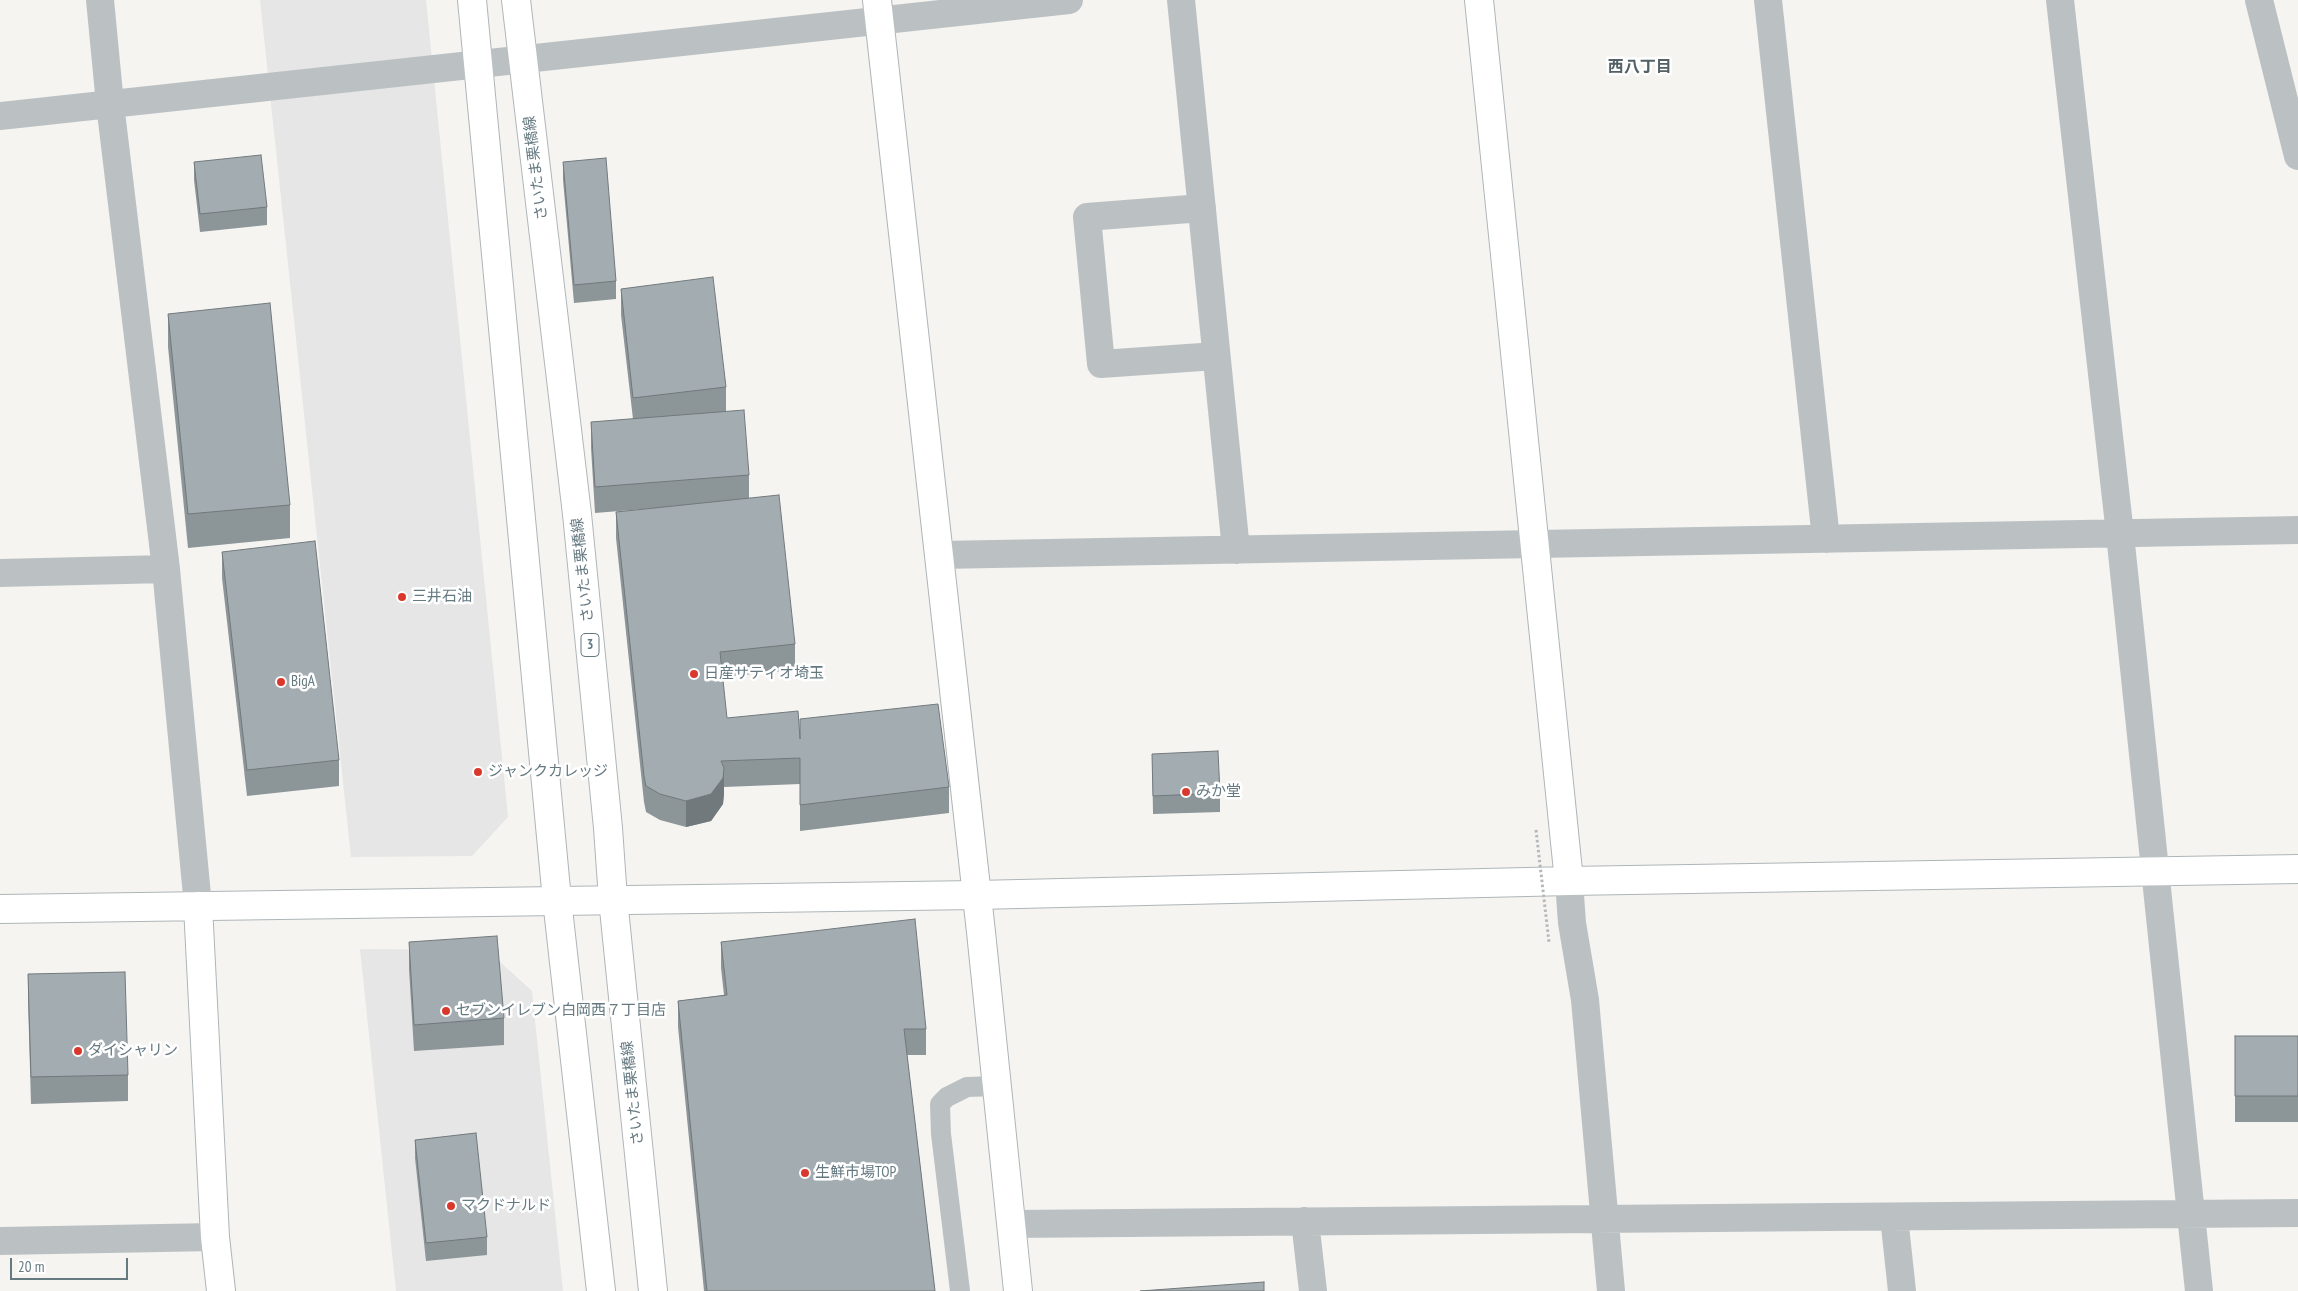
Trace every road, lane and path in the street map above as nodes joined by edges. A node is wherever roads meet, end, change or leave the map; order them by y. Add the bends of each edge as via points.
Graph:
1 (100, 0) edge
2 (472, 0) edge
3 (516, 0) edge
4 (1069, 0) edge
5 (1181, 0) edge
6 (1479, 0) edge
7 (1768, 0) edge
8 (2060, 0) edge
9 (2259, 0) edge
10 (878, 11) edge
11 (522, 60) junction
12 (479, 65) junction
13 (110, 104) junction
14 (0, 116) edge
15 (2298, 156) edge
16 (1202, 208) junction
17 (1216, 356) junction
18 (2298, 530) edge
19 (2120, 534) junction
20 (1826, 539) junction
21 (1535, 544) junction
22 (1236, 550) junction
23 (939, 555) junction
24 (166, 569) junction
25 (0, 573) edge
26 (1536, 830) dead end
27 (2298, 869) edge
28 (2154, 871) junction
29 (1570, 881) junction
30 (977, 895) junction
31 (613, 899) junction
32 (557, 900) junction
33 (198, 906) junction
34 (0, 909) edge
35 (1549, 942) dead end
36 (997, 1086) junction
37 (2298, 1213) edge
38 (2192, 1214) junction
39 (1894, 1217) junction
40 (1604, 1219) junction
41 (1305, 1221) junction
42 (1011, 1224) junction
43 (214, 1237) junction
44 (0, 1241) edge
45 (221, 1291) edge
46 (601, 1291) edge
47 (653, 1291) edge
48 (960, 1291) edge
49 (1018, 1291) edge
50 (1313, 1291) edge
51 (1612, 1291) edge
52 (1902, 1291) edge
53 (2198, 1291) edge

1 - 13 street
2 - 12 street
3 - 11 street, さいたま栗橋線 / 3
4 - 10 street
5 - 16 street
6 - 21 street
7 - 20 street
8 - 19 street
9 - 15 street
10 - 11 street
10 - 23 street
11 - 12 street
11 - 31 street, さいたま栗橋線 / 3 via 577,514
12 - 13 street
12 - 32 street
13 - 14 street
13 - 24 street
16 - 17 street
16 - 17 street via 1087,218 1101,364
17 - 22 street
18 - 19 street
19 - 20 street
19 - 28 street
20 - 21 street
21 - 22 street
21 - 29 street
22 - 23 street
23 - 30 street
24 - 25 street
24 - 33 street
26 - 35 path, bridge
27 - 28 street
28 - 29 street
28 - 38 street
29 - 30 street
29 - 40 street via 1572,922 1585,1000
30 - 31 street
30 - 36 street
31 - 32 street
31 - 47 street, さいたま栗橋線 / 3
32 - 33 street
32 - 46 street
33 - 34 street
33 - 43 street
36 - 42 street
36 - 48 lane via 967,1087 947,1096 940,1104
37 - 38 street
38 - 39 street
38 - 53 street
39 - 40 street
39 - 52 street
40 - 41 street
40 - 51 street
41 - 42 street
41 - 50 street
42 - 49 street
43 - 44 street
43 - 45 street

